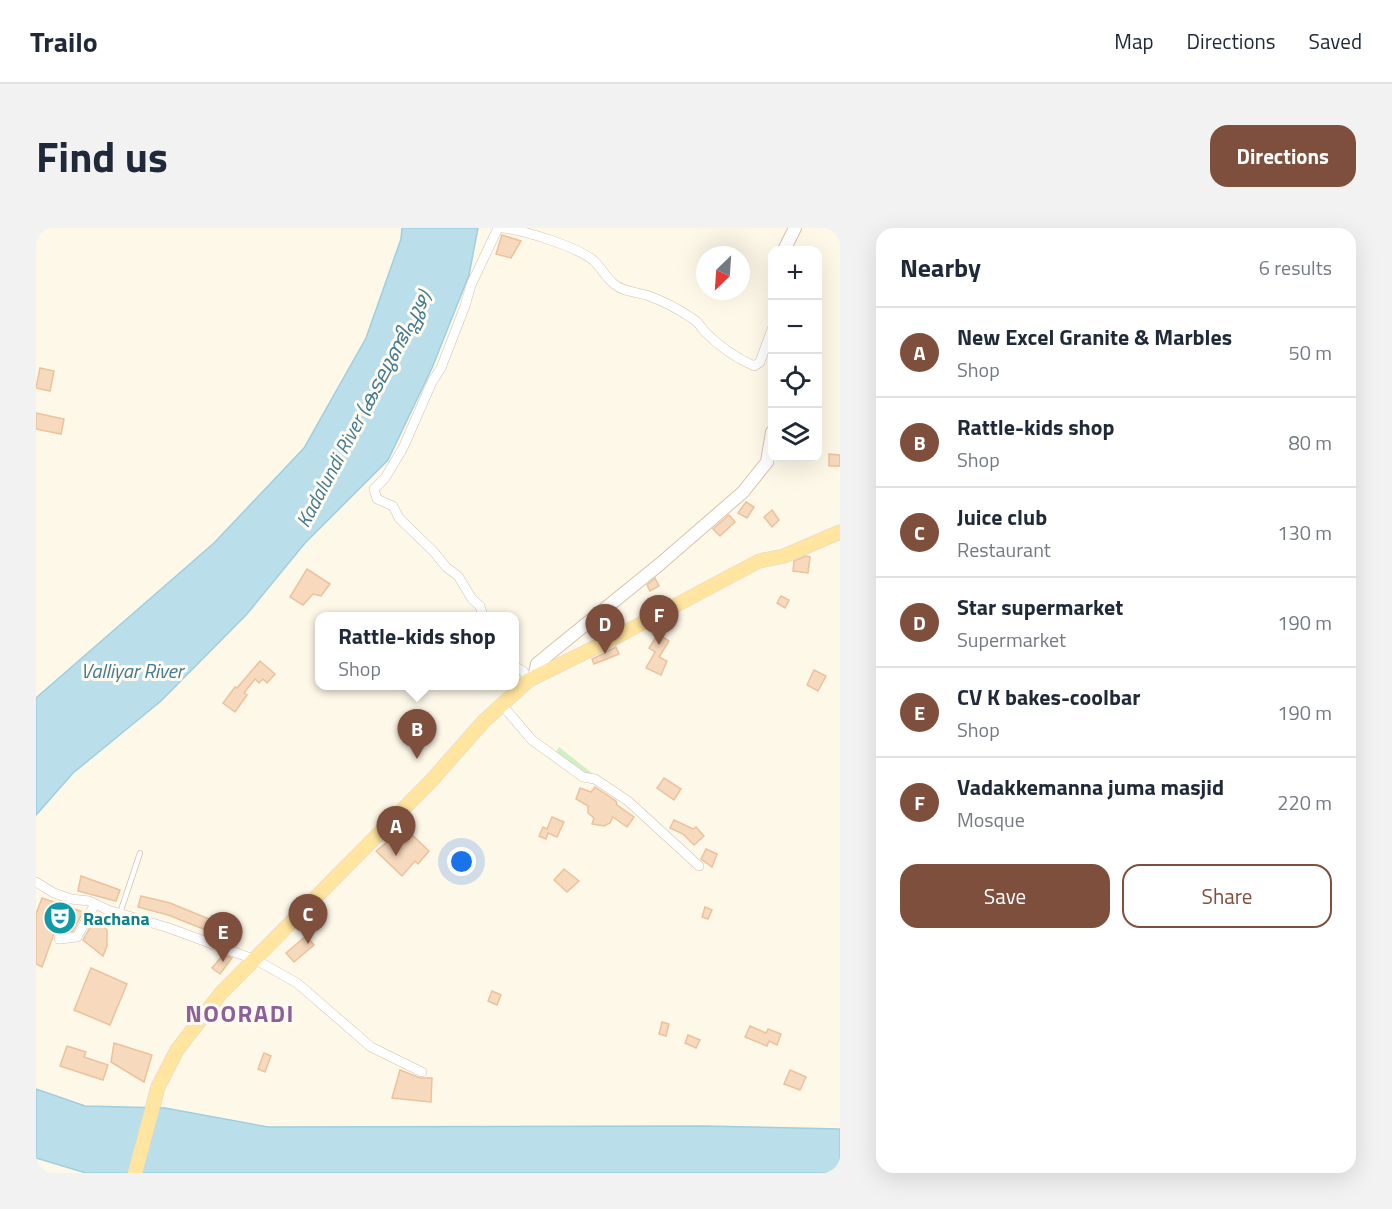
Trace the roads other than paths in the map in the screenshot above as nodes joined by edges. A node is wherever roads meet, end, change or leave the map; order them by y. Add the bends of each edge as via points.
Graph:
1 (501, 228) edge
2 (795, 228) edge
3 (786, 246) edge
4 (768, 340) edge
5 (768, 456) edge
6 (840, 532) edge
7 (482, 612) edge
8 (519, 669) edge
9 (532, 679) junction
10 (502, 705) junction
11 (140, 853) dead end
12 (699, 866) dead end
13 (36, 882) edge
14 (96, 904) junction
15 (120, 913) junction
16 (59, 939) dead end
17 (256, 960) junction
18 (422, 1071) dead end
19 (135, 1173) edge

1 - 4 street via 519,230 582,253 614,284 650,296 689,316 717,343 754,366 760,362
1 - 7 street via 471,285 441,368 403,448 374,489 376,499 393,506 399,518 458,576
2 - 3 main road
5 - 9 main road via 743,492 537,664
6 - 9 main road via 783,556 759,561
8 - 9 street
9 - 10 main road
10 - 12 street via 532,740 583,777 595,779 627,801
10 - 17 main road
11 - 15 lane
13 - 14 street via 54,893
14 - 15 street
14 - 16 street via 77,937
15 - 17 street
17 - 18 street via 297,983 371,1047
17 - 19 main road via 221,993 177,1050 158,1086

